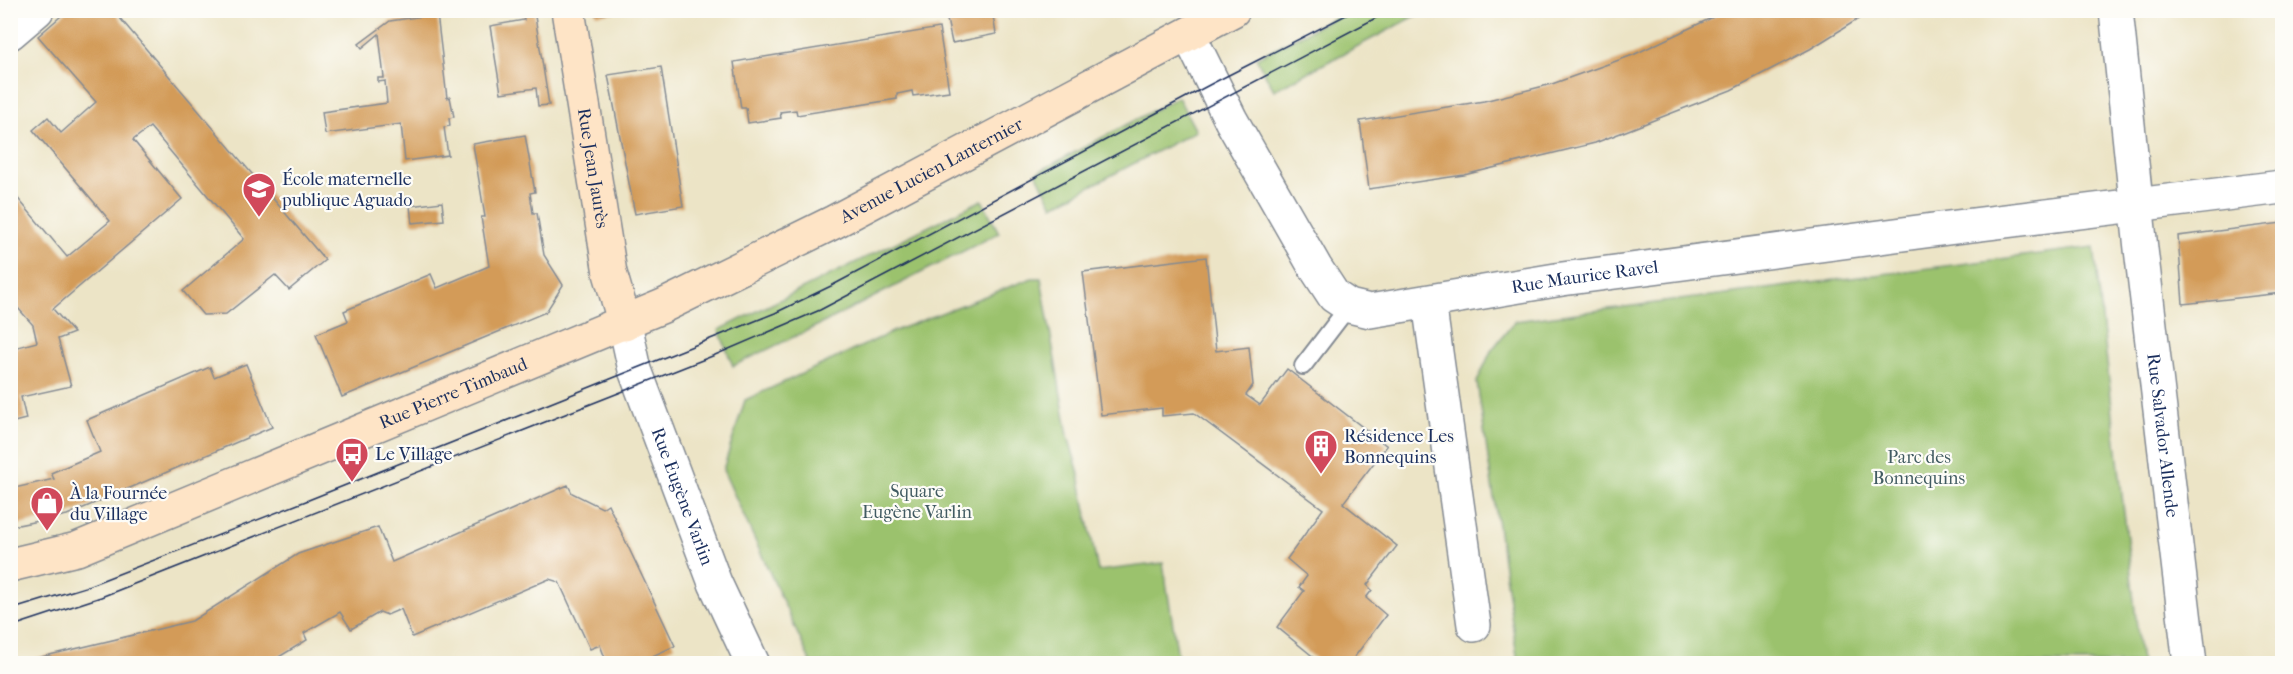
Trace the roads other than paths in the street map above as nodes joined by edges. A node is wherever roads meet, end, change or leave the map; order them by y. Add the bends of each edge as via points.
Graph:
1 (37, 10) edge
2 (568, 10) edge
3 (1233, 10) edge
4 (2116, 10) edge
5 (10, 33) edge
6 (1189, 34) junction
7 (2283, 187) edge
8 (2138, 205) junction
9 (1429, 302) junction
10 (1349, 306) junction
11 (625, 324) junction
12 (1303, 366) dead end
13 (10, 565) edge
14 (1474, 626) dead end
15 (753, 663) edge
16 (2190, 663) edge

1 - 5 street
2 - 11 main road, Rue Jean Jaurès via 610,273
3 - 6 main road, Avenue Lucien Lanternier
4 - 8 street, Rue Salvador Allende
6 - 10 street via 1231,120 1315,267 1334,296
6 - 11 main road, Avenue Lucien Lanternier via 834,222
7 - 8 street, Rue Maurice Ravel
8 - 9 street, Rue Maurice Ravel via 1562,279
8 - 16 street, Rue Salvador Allende
9 - 10 street, Rue Maurice Ravel via 1370,311
9 - 14 street
10 - 12 lane
11 - 13 main road, Rue Pierre Timbaud via 77,549
11 - 15 street, Rue Eugène Varlin via 635,370 715,583

